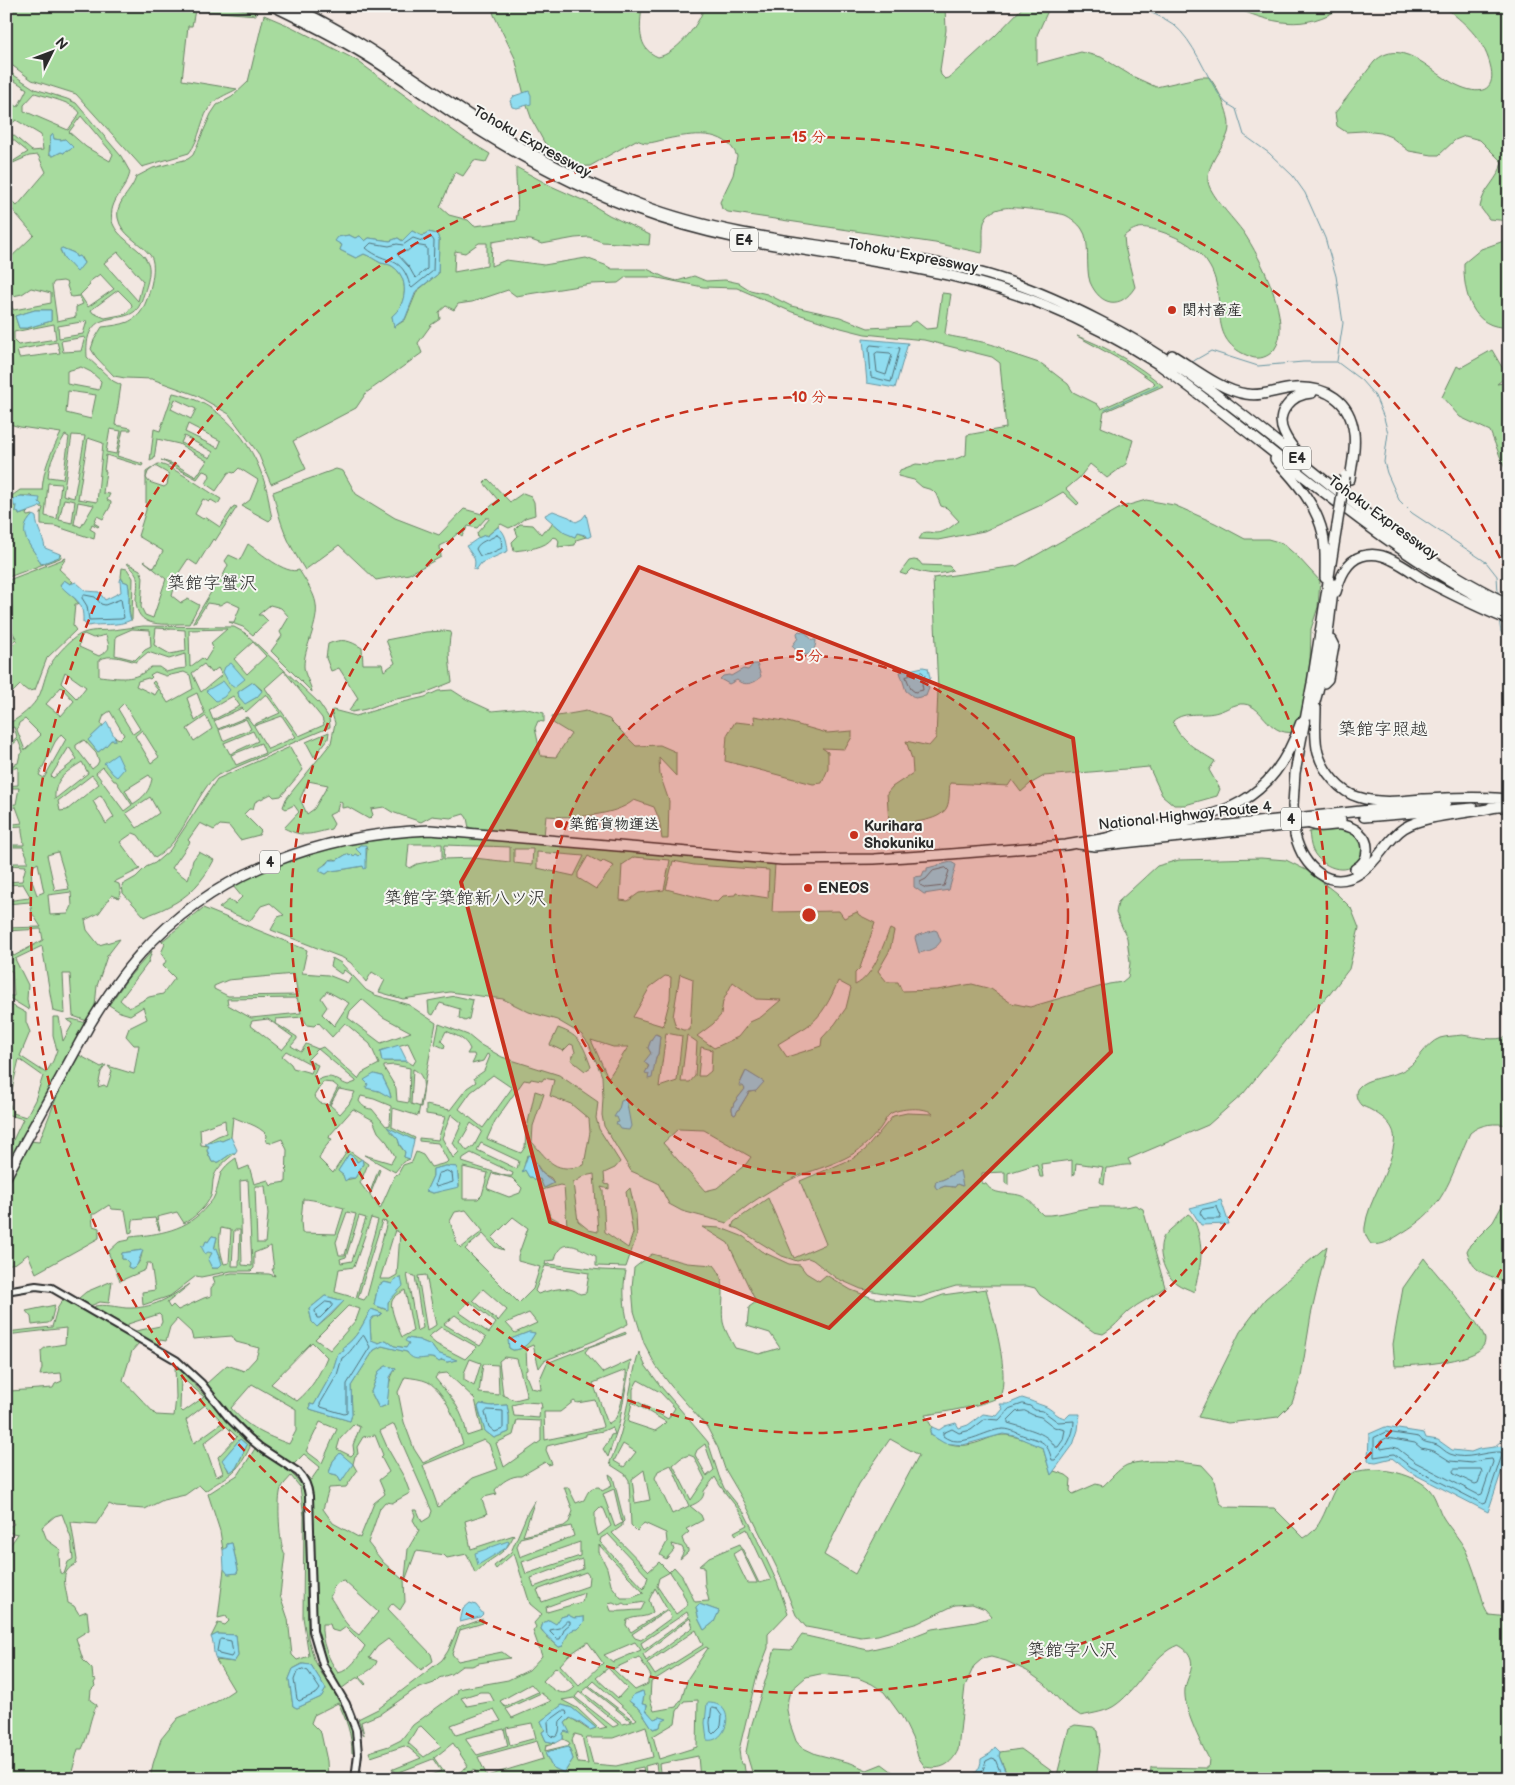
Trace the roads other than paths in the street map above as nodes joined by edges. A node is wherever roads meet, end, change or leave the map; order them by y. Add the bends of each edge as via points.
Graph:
1 (273, 6) edge
2 (291, 6) edge
3 (1100, 320) junction
4 (1233, 420) junction
5 (1316, 474) junction
6 (1348, 478) junction
7 (1509, 604) edge
8 (1493, 605) junction
9 (1327, 610) junction
10 (1509, 613) edge
11 (1509, 620) edge
12 (1316, 693) junction
13 (1508, 802) edge
14 (1497, 807) junction
15 (1307, 823) junction
16 (1298, 835) junction
17 (1107, 838) junction
18 (1073, 844) junction
19 (6, 1177) edge
20 (6, 1291) edge
21 (354, 1779) edge

1 - 4 highway, Tohoku Expressway / E4 via 360,51 519,154 603,196 670,221 746,241 919,269 967,279 1029,298 1133,348
2 - 3 highway, Tohoku Expressway / E4 via 364,45 523,148 641,205 747,233 979,273 1040,292
3 - 5 highway, Tohoku Expressway / E4 via 1188,373
3 - 6 highway via 1162,349 1229,389 1261,395 1309,388 1324,390 1335,397 1351,418 1354,433 1354,457
4 - 8 highway, Tohoku Expressway / E4 via 1386,540
4 - 9 highway via 1290,474 1312,505 1323,536
5 - 6 highway via 1283,432 1282,416 1288,404 1293,398 1305,394 1328,398 1345,417 1350,438
5 - 8 highway, Tohoku Expressway / E4
6 - 9 highway
7 - 8 highway, Tohoku Expressway / E4
8 - 9 highway via 1450,593 1391,559 1376,554 1353,561 1340,580
8 - 10 highway, Tohoku Expressway / E4
8 - 11 highway
9 - 12 highway via 1318,644
9 - 12 highway via 1330,636
12 - 13 highway via 1316,738 1322,765 1330,777 1356,797 1391,802 1482,796
12 - 16 highway, bridge via 1295,773
12 - 17 highway via 1286,756 1271,777 1250,796 1211,815
13 - 14 highway, National Highway Route 4 / 4
13 - 17 highway, National Highway Route 4 / 4 via 1424,804
14 - 15 highway, National Highway Route 4 / 4
14 - 16 highway via 1419,821 1404,828 1362,871 1341,879 1323,876 1309,866 1303,857
15 - 16 highway via 1342,825 1359,832 1368,847 1363,862 1345,873 1321,869 1310,859
15 - 18 highway, National Highway Route 4 / 4 via 1095,846
17 - 18 highway, National Highway Route 4 / 4
18 - 19 highway, National Highway Route 4 / 4 via 883,858 782,860 430,830 394,831 308,849 261,866 220,889 176,921 141,953 90,1024
20 - 21 street via 36,1286 52,1288 170,1356 191,1373 249,1438 303,1477 309,1496 313,1631 323,1665 346,1704 356,1730 358,1754

